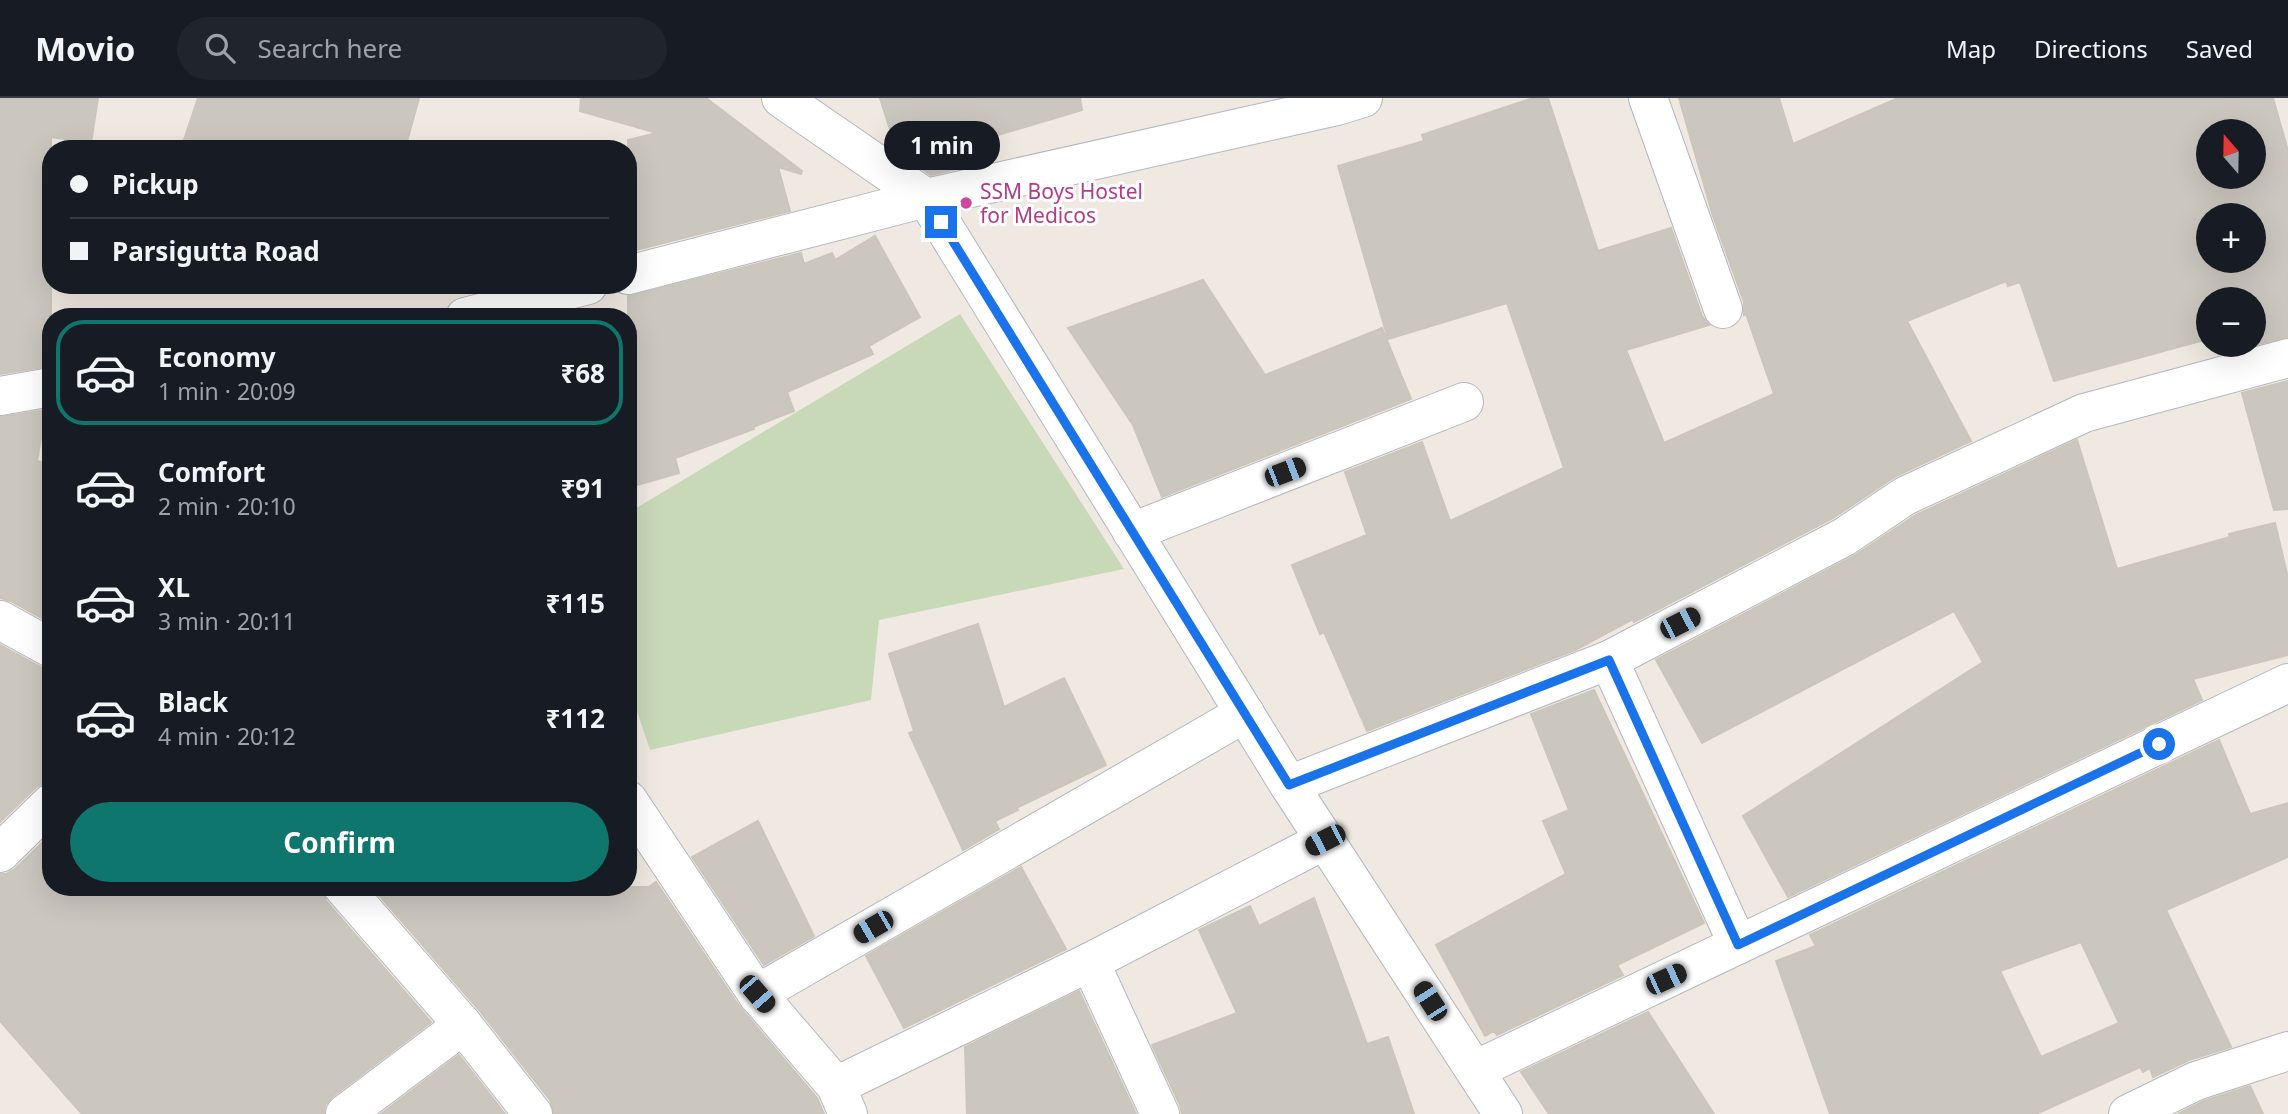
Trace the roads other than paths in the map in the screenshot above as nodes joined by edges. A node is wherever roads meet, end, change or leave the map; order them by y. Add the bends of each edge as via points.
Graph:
1 (781, 98) edge
2 (1363, 98) edge
3 (1648, 98) edge
4 (926, 198) junction
5 (637, 273) edge
6 (554, 294) edge
7 (500, 308) edge
8 (1723, 309) dead end
9 (2288, 358) edge
10 (42, 389) edge
11 (0, 396) edge
12 (1464, 402) dead end
13 (1132, 532) junction
14 (0, 620) edge
15 (42, 643) edge
16 (1609, 660) junction
17 (2288, 683) edge
18 (1245, 713) junction
19 (1289, 785) junction
20 (42, 812) edge
21 (637, 814) edge
22 (1325, 840) junction
23 (0, 853) edge
24 (352, 896) edge
25 (1738, 945) junction
26 (1090, 962) junction
27 (757, 994) junction
28 (463, 1025) junction
29 (2288, 1051) edge
30 (1475, 1070) junction
31 (842, 1100) edge
32 (345, 1114) edge
33 (533, 1114) edge
34 (1160, 1114) edge
35 (1503, 1114) edge
36 (2128, 1114) edge

1 - 4 street
2 - 4 street
3 - 8 street
4 - 5 street
4 - 13 street
6 - 7 street
9 - 16 street via 2084,413 1905,496 1844,537
10 - 11 street
12 - 13 street
13 - 18 street
14 - 15 street
16 - 19 street
16 - 25 street
17 - 25 street
18 - 19 street
18 - 27 street
19 - 22 street
20 - 23 street
21 - 27 street
22 - 26 street
22 - 30 street
24 - 28 street
25 - 30 street
26 - 31 street
26 - 34 street
27 - 31 street
28 - 32 street
28 - 33 street
29 - 36 street via 2196,1081
30 - 35 street

